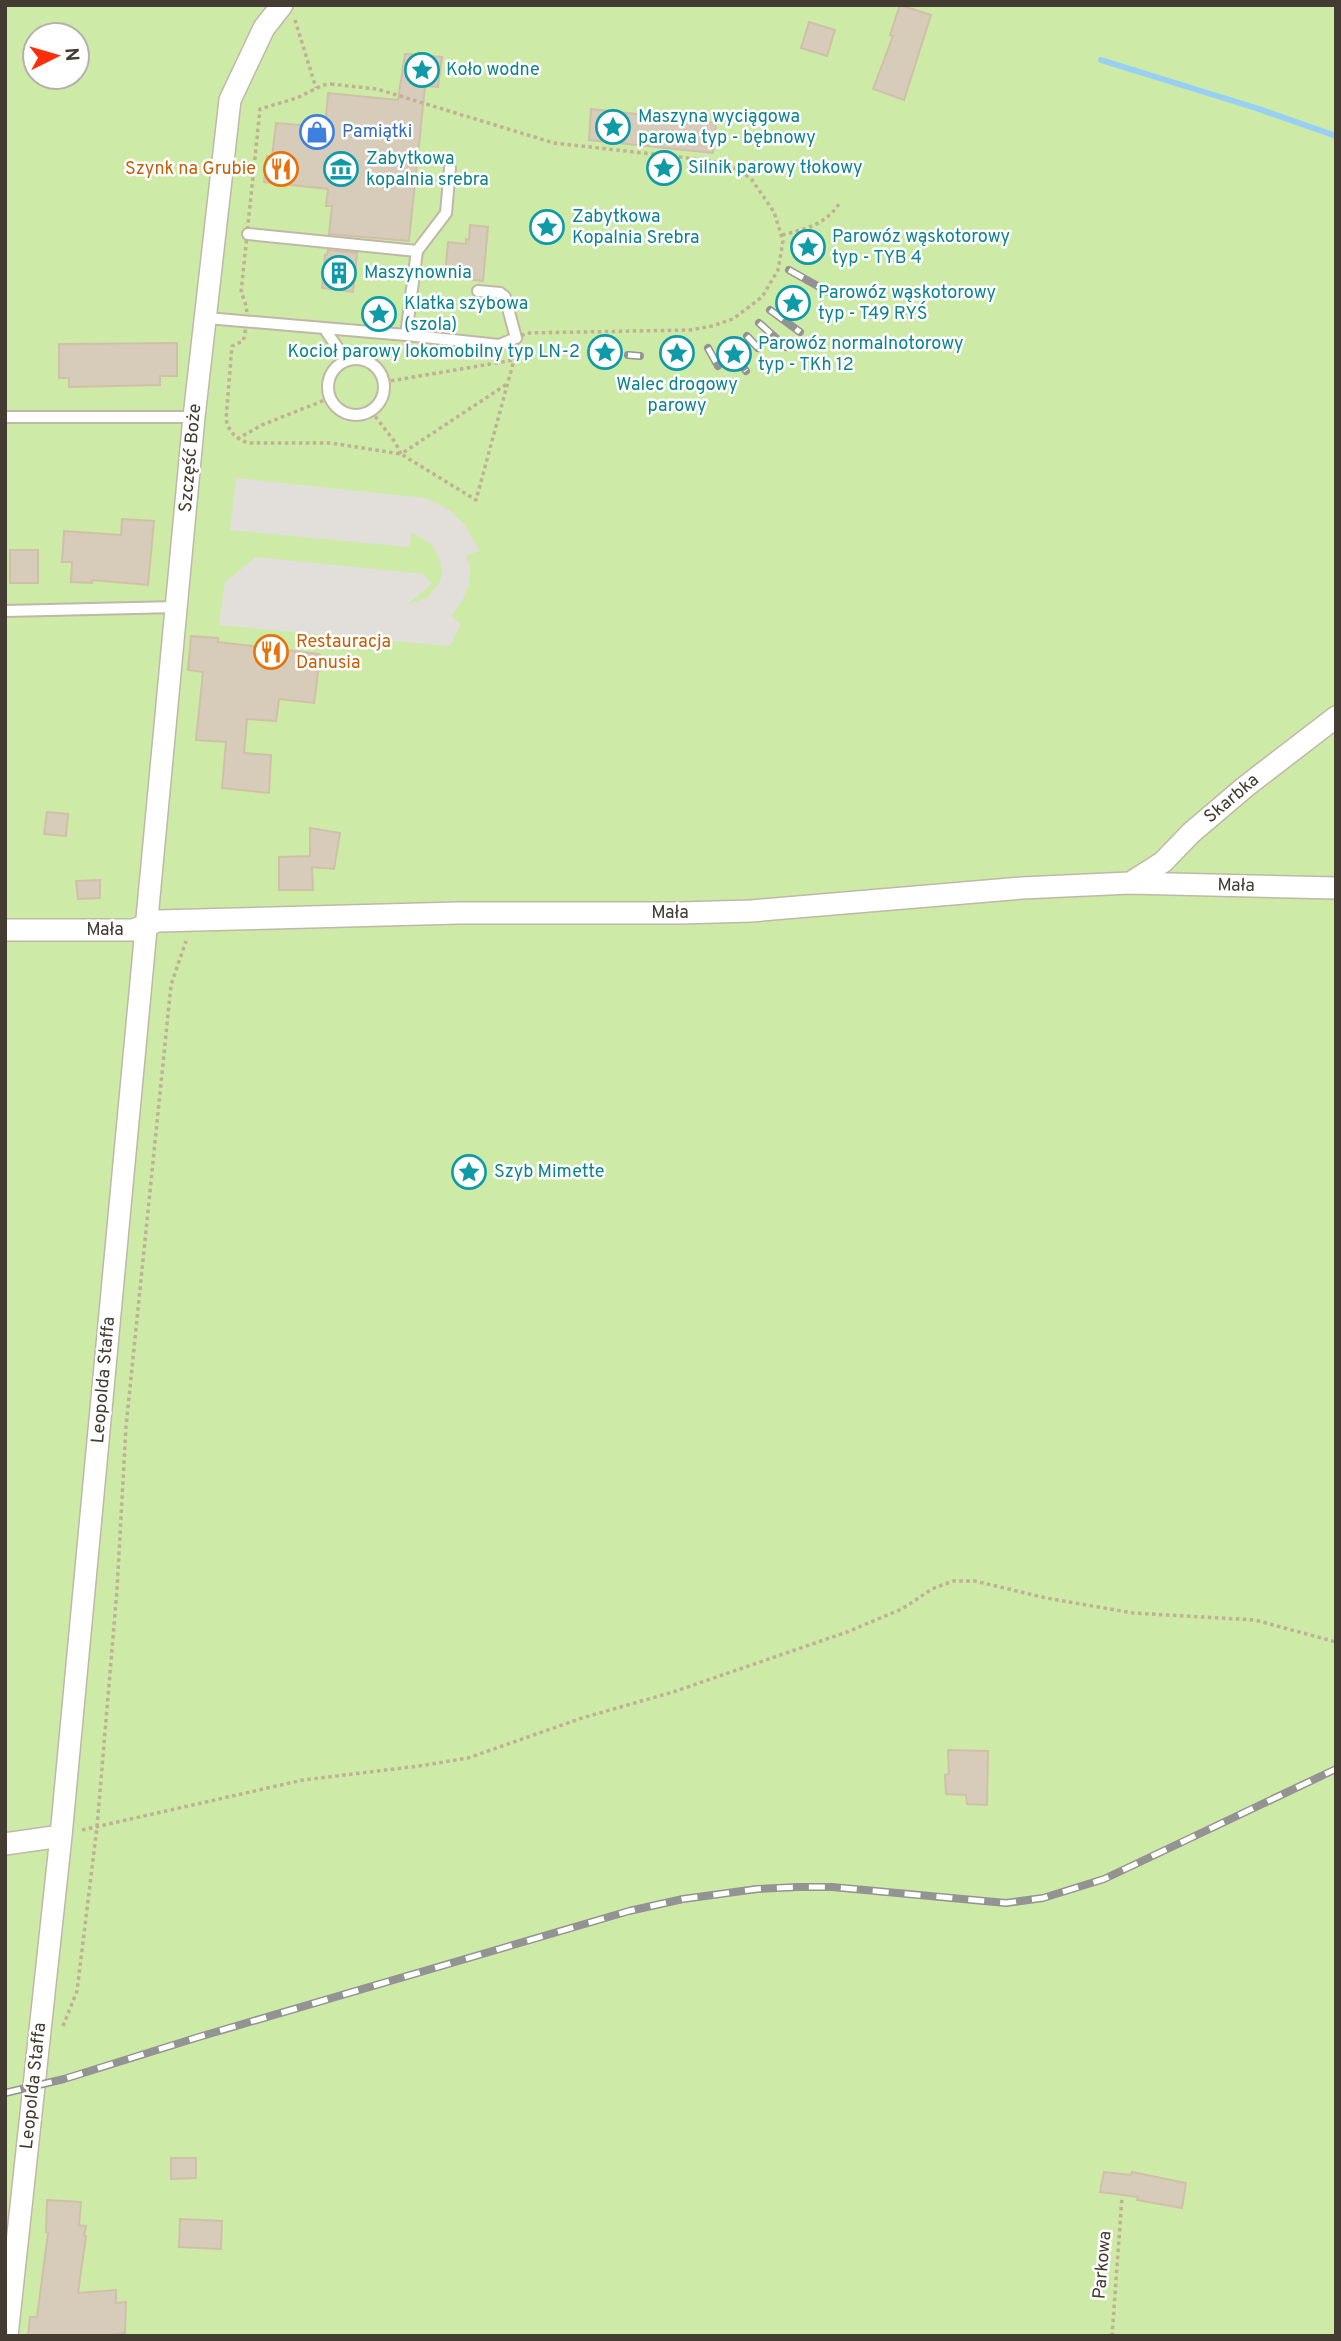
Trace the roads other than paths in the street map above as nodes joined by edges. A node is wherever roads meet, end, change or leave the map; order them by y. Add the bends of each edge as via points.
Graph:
1 (287, 9) edge
2 (450, 168) dead end
3 (248, 234) road end
4 (417, 251) junction
5 (478, 291) dead end
6 (207, 318) junction
7 (324, 328) junction
8 (406, 335) junction
9 (346, 360) junction
10 (194, 416) junction
11 (5, 417) edge
12 (177, 607) junction
13 (5, 611) edge
14 (1336, 717) edge
15 (1130, 883) junction
16 (1336, 888) edge
17 (147, 925) junction
18 (5, 930) edge
19 (61, 1836) junction
20 (5, 1844) edge
21 (11, 2258) edge
22 (7, 2336) edge

1 - 6 street, Szczęść Boże via 264,28 230,100
2 - 4 lane via 446,213
3 - 4 lane
4 - 8 lane
5 - 8 lane via 505,297 516,338 499,345
6 - 7 lane
6 - 10 street, Szczęść Boże
7 - 8 lane
7 - 9 lane
9 - 9 lane via 372,363 379,370 383,396 371,411 344,413 330,398 328,381
10 - 11 lane
10 - 12 street, Szczęść Boże
12 - 13 lane
12 - 17 street, Szczęść Boże
14 - 15 street, Skarbka via 1245,787 1163,862
15 - 16 street, Mała
15 - 17 street, Mała via 751,911 446,913
17 - 18 street, Mała via 133,930
17 - 19 street, Leopolda Staffa
19 - 20 street
19 - 21 street, Leopolda Staffa
21 - 22 street, Leopolda Staffa

